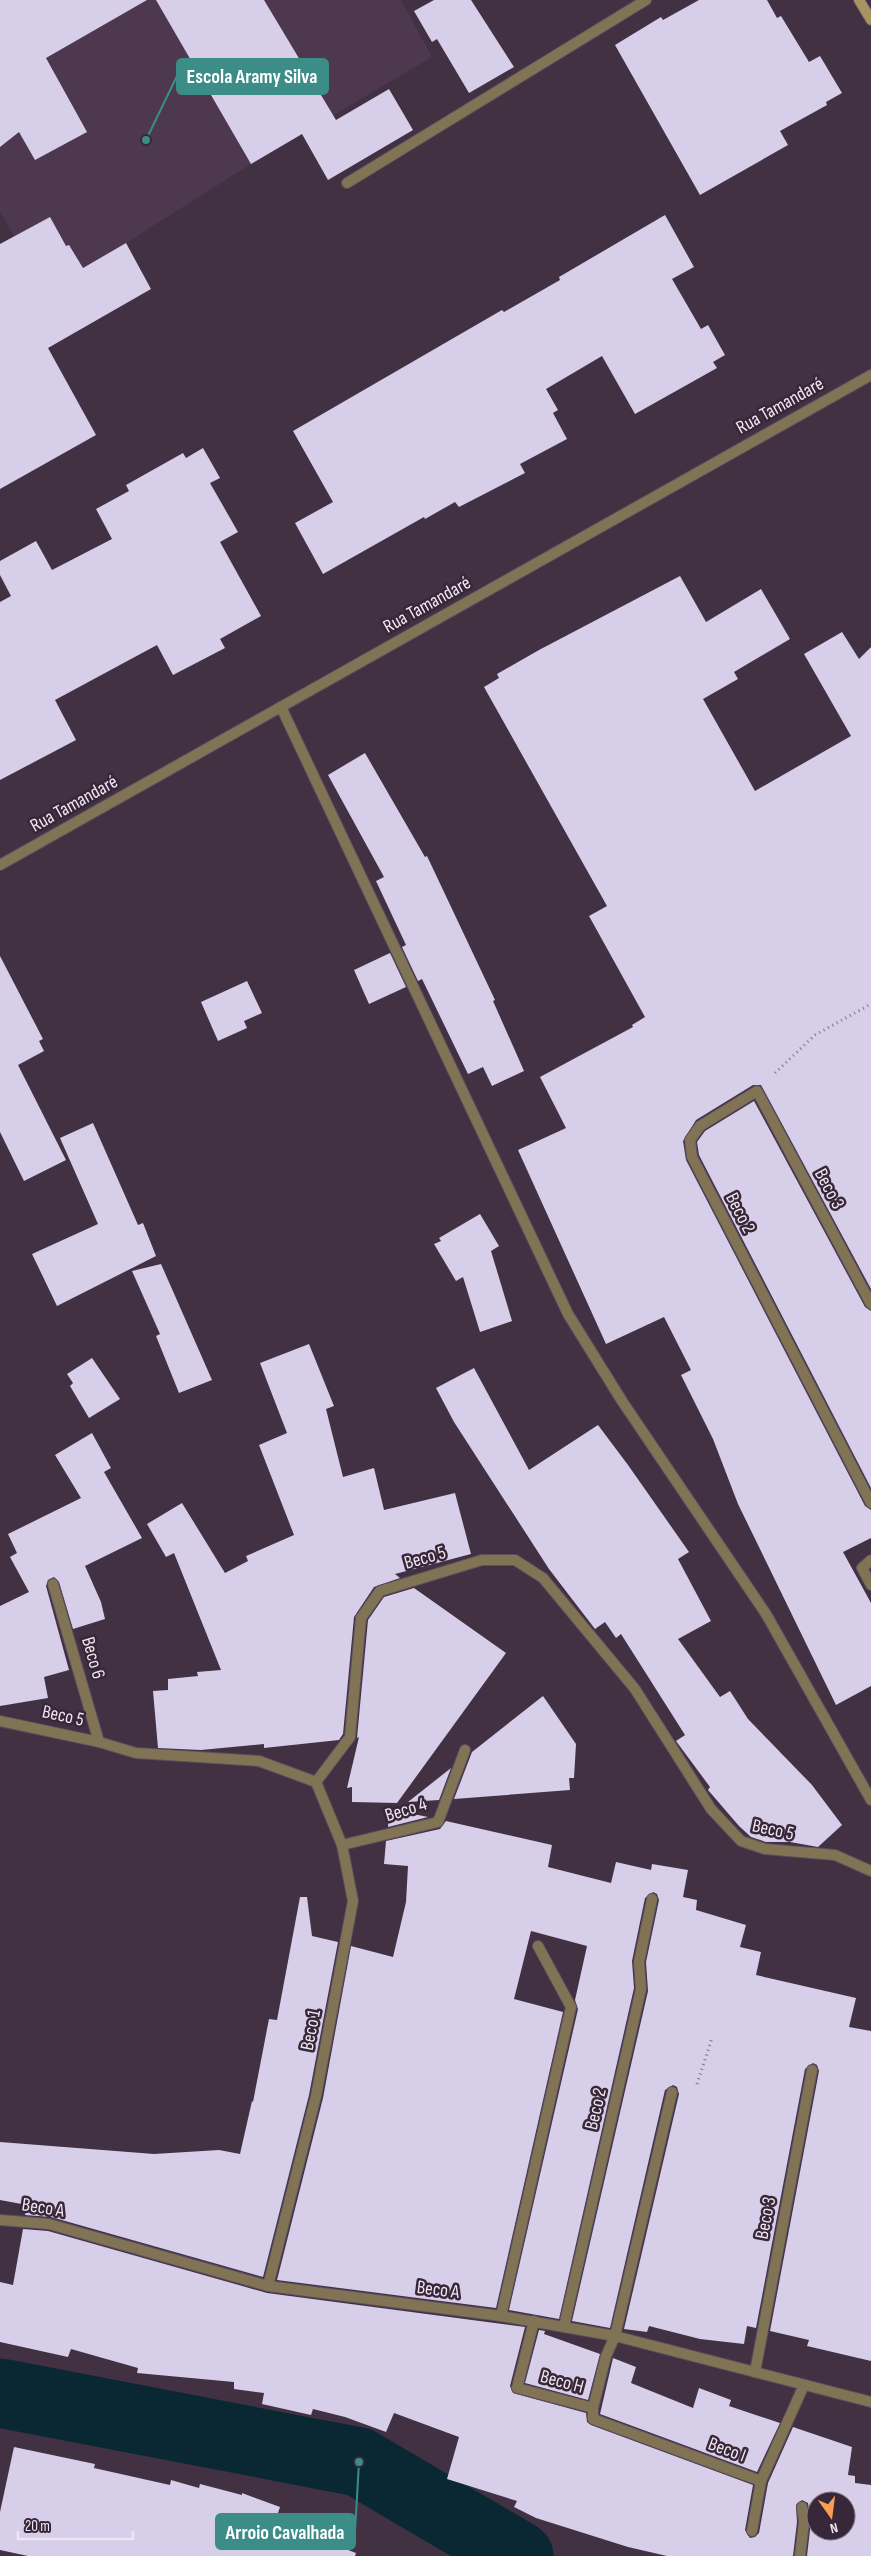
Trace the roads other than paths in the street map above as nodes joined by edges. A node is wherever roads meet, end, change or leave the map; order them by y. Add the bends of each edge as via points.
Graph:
1 (646, 0) edge
2 (860, 0) edge
3 (871, 20) edge
4 (347, 183) dead end
5 (871, 375) edge
6 (281, 707) junction
7 (0, 866) edge
8 (757, 1091) joint
9 (871, 1304) edge
10 (871, 1503) edge
11 (871, 1560) edge
12 (53, 1584) dead end
13 (871, 1585) edge
14 (0, 1721) edge
15 (99, 1742) junction
16 (465, 1750) dead end
17 (316, 1782) junction
18 (871, 1800) edge
19 (342, 1845) junction
20 (871, 1872) edge
21 (652, 1899) dead end
22 (538, 1946) dead end
23 (812, 2070) dead end
24 (672, 2092) road end
25 (0, 2220) edge
26 (268, 2286) junction
27 (501, 2316) junction
28 (534, 2321) junction
29 (564, 2326) junction
30 (615, 2336) junction
31 (755, 2372) junction
32 (804, 2385) junction
33 (871, 2402) edge
34 (593, 2408) junction
35 (761, 2481) junction
36 (802, 2507) dead end
37 (752, 2531) dead end
38 (800, 2556) edge

1 - 4 street
2 - 3 street
5 - 6 street, Rua Tamandaré
6 - 7 street, Rua Tamandaré
6 - 18 street via 568,1314 622,1401 766,1614
8 - 9 street, Beco 3
8 - 10 street, Beco 2 via 700,1126 690,1140 692,1157
11 - 13 street via 862,1568
12 - 15 street, Beco 6
14 - 15 street, Beco 5
15 - 17 street, Beco 5 via 136,1753 259,1761
16 - 19 street, Beco 4 via 438,1822
17 - 19 street, Beco 1
17 - 20 street, Beco 5 via 350,1738 361,1618 380,1591 482,1560 514,1560 544,1578 629,1681 711,1808 741,1841 774,1850 835,1855
19 - 26 street, Beco 1 via 353,1901 316,2096
21 - 29 street, Beco 2 via 639,1962 641,1989
22 - 27 street via 571,2006
23 - 31 street, Beco 3
24 - 30 street, Beco H
25 - 26 street, Beco A via 49,2224
26 - 27 street, Beco A
27 - 28 street, Beco A
28 - 29 street, Beco A
28 - 34 street, Beco H via 517,2388
29 - 30 street, Beco A
30 - 31 street, Beco A
30 - 34 street, Beco H via 606,2356
31 - 32 street, Beco A
32 - 33 street, Beco A
32 - 35 street, Beco I
34 - 35 street, Beco I via 593,2419
35 - 37 street
36 - 38 street via 804,2522

